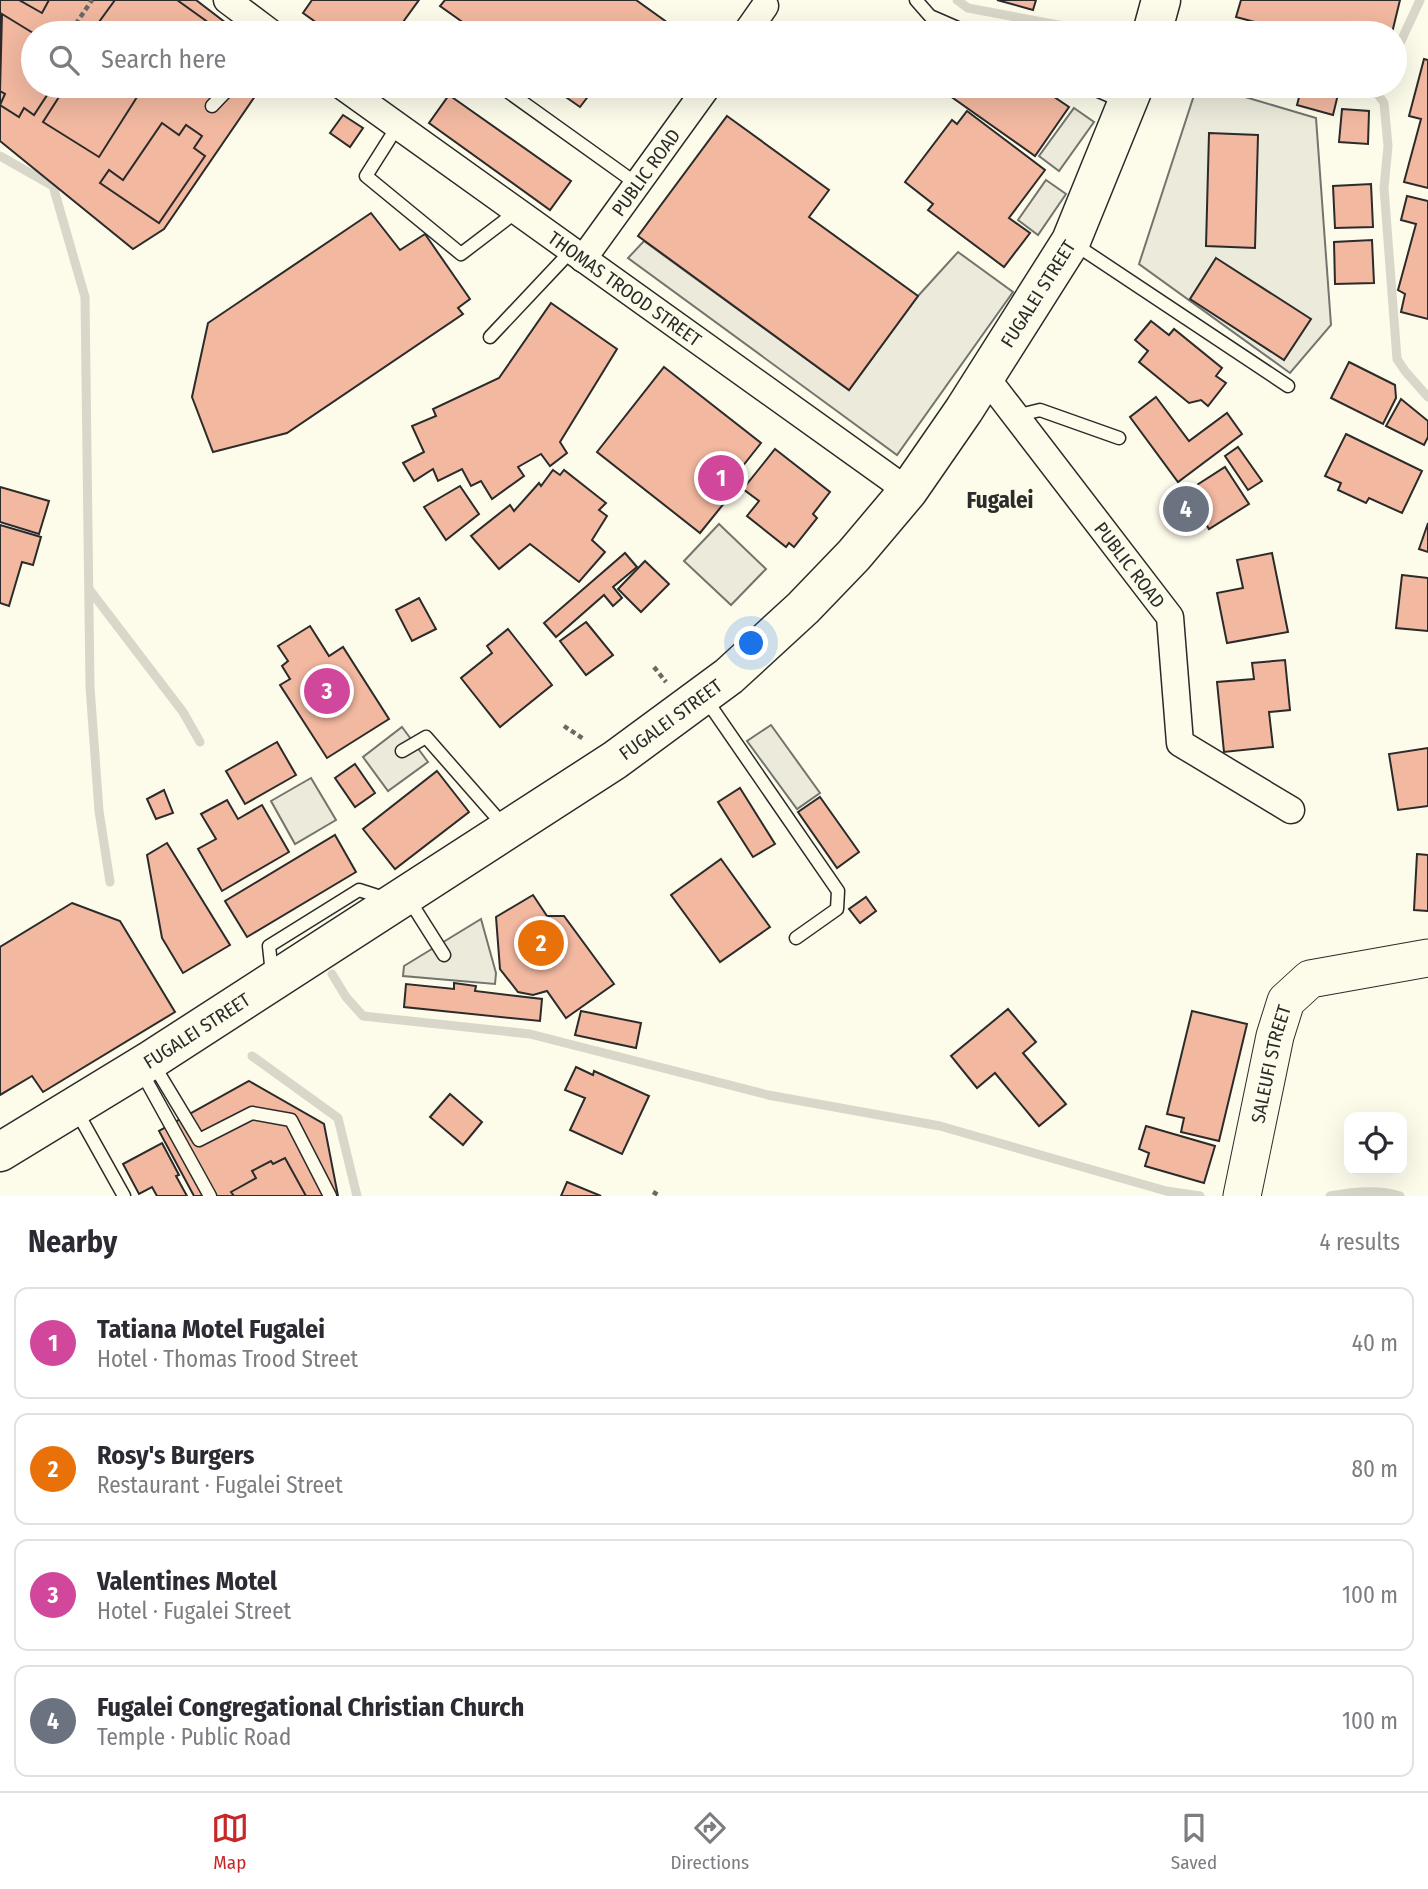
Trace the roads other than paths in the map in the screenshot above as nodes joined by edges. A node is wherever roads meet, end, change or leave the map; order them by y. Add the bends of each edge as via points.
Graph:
1 (227, 0) edge
2 (916, 0) edge
3 (765, 6) dead end
4 (254, 8) edge
5 (754, 21) edge
6 (941, 21) edge
7 (220, 98) edge
8 (358, 98) edge
9 (517, 98) edge
10 (699, 98) edge
11 (1130, 98) edge
12 (212, 106) dead end
13 (397, 127) junction
14 (637, 184) junction
15 (516, 212) junction
16 (1071, 241) junction
17 (577, 255) junction
18 (490, 337) dead end
19 (985, 376) junction
20 (1288, 386) dead end
21 (1015, 416) junction
22 (1119, 438) dead end
23 (908, 491) junction
24 (703, 695) junction
25 (402, 751) dead end
26 (1291, 810) dead end
27 (507, 830) junction
28 (401, 898) junction
29 (796, 938) dead end
30 (444, 955) dead end
31 (1428, 958) edge
32 (146, 1064) junction
33 (74, 1107) junction
34 (0, 1152) edge
35 (124, 1196) edge
36 (210, 1196) edge
37 (330, 1196) edge
38 (1242, 1196) edge

1 - 4 street
2 - 6 lane
3 - 5 street
7 - 12 lane
8 - 13 street, THOMAS TROOD STREET
9 - 14 lane
10 - 14 street, PUBLIC ROAD
11 - 16 main road, FUGALEI STREET
13 - 15 street, THOMAS TROOD STREET
13 - 15 lane via 366,176 461,254
14 - 17 street, PUBLIC ROAD
15 - 17 street, THOMAS TROOD STREET
16 - 19 main road, FUGALEI STREET
16 - 20 lane
17 - 18 lane
17 - 23 street, THOMAS TROOD STREET
19 - 21 street, PUBLIC ROAD
19 - 23 main road, FUGALEI STREET
21 - 22 lane via 1040,410
21 - 26 street, PUBLIC ROAD via 1170,617 1180,743
23 - 24 main road, FUGALEI STREET via 803,608
24 - 27 main road, FUGALEI STREET via 615,760
24 - 29 lane via 838,891 837,909
25 - 27 lane via 426,737
27 - 28 main road, FUGALEI STREET
28 - 30 lane
28 - 32 main road, FUGALEI STREET
31 - 38 main road, SALEUFI STREET via 1310,979 1286,1001
32 - 33 main road, FUGALEI STREET
32 - 36 lane
32 - 37 lane via 199,1140 253,1113 291,1119
33 - 34 main road, FUGALEI STREET
33 - 35 lane

